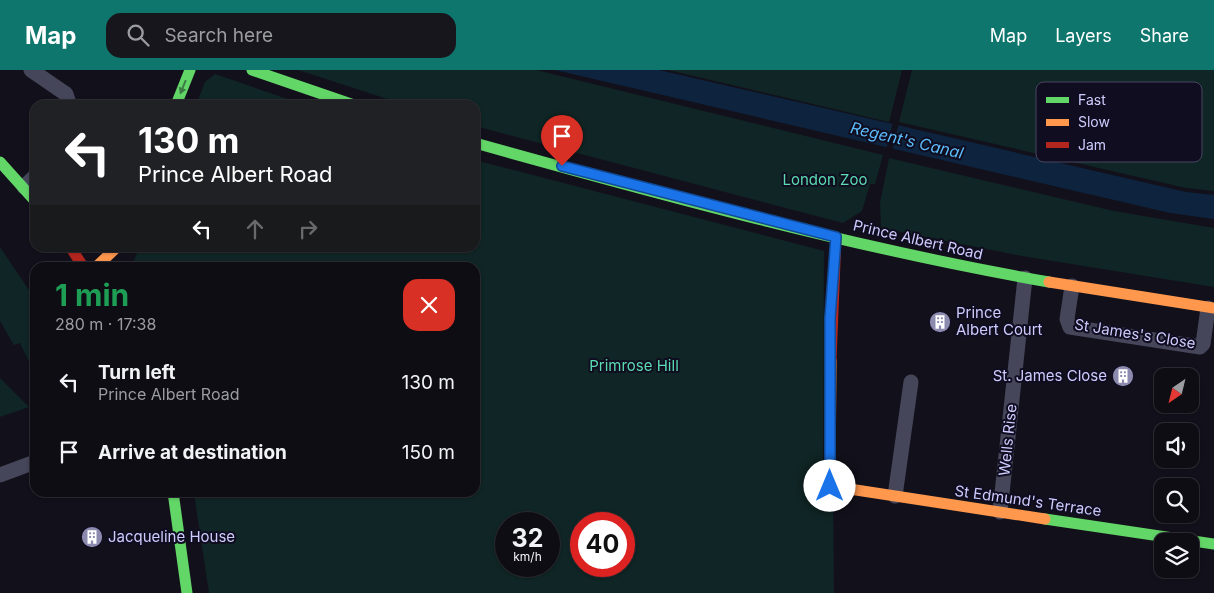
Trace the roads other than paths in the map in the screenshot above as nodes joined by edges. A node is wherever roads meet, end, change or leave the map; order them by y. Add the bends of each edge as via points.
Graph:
1 (31, 70) edge
2 (190, 70) edge
3 (252, 70) edge
4 (68, 100) edge
5 (178, 100) edge
6 (339, 100) edge
7 (480, 144) edge
8 (0, 162) edge
9 (30, 181) edge
10 (24, 188) junction
11 (30, 195) edge
12 (836, 237) junction
13 (113, 252) edge
14 (102, 262) edge
15 (1025, 278) junction
16 (1072, 286) junction
17 (1211, 308) edge
18 (911, 382) dead end
19 (30, 464) edge
20 (0, 475) edge
21 (895, 496) junction
22 (174, 497) edge
23 (1000, 512) junction
24 (1214, 544) edge
25 (187, 593) edge

1 - 4 street via 66,94
2 -> 5 street
3 - 6 street
7 - 12 street, Prince Albert Road
8 - 10 street
9 - 10 street
10 - 11 street
12 - 15 street, Prince Albert Road
12 - 21 street, St Edmund's Terrace via 830,318 830,486
13 - 14 street
15 - 16 street, Prince Albert Road
15 - 23 street, Wells Rise
16 - 17 street, Prince Albert Road
16 - 17 street, St James's Close via 1067,320 1070,327 1200,347
18 - 21 street
19 - 20 street
21 - 23 street, St Edmund's Terrace
22 - 25 street
23 - 24 street, St Edmund's Terrace

